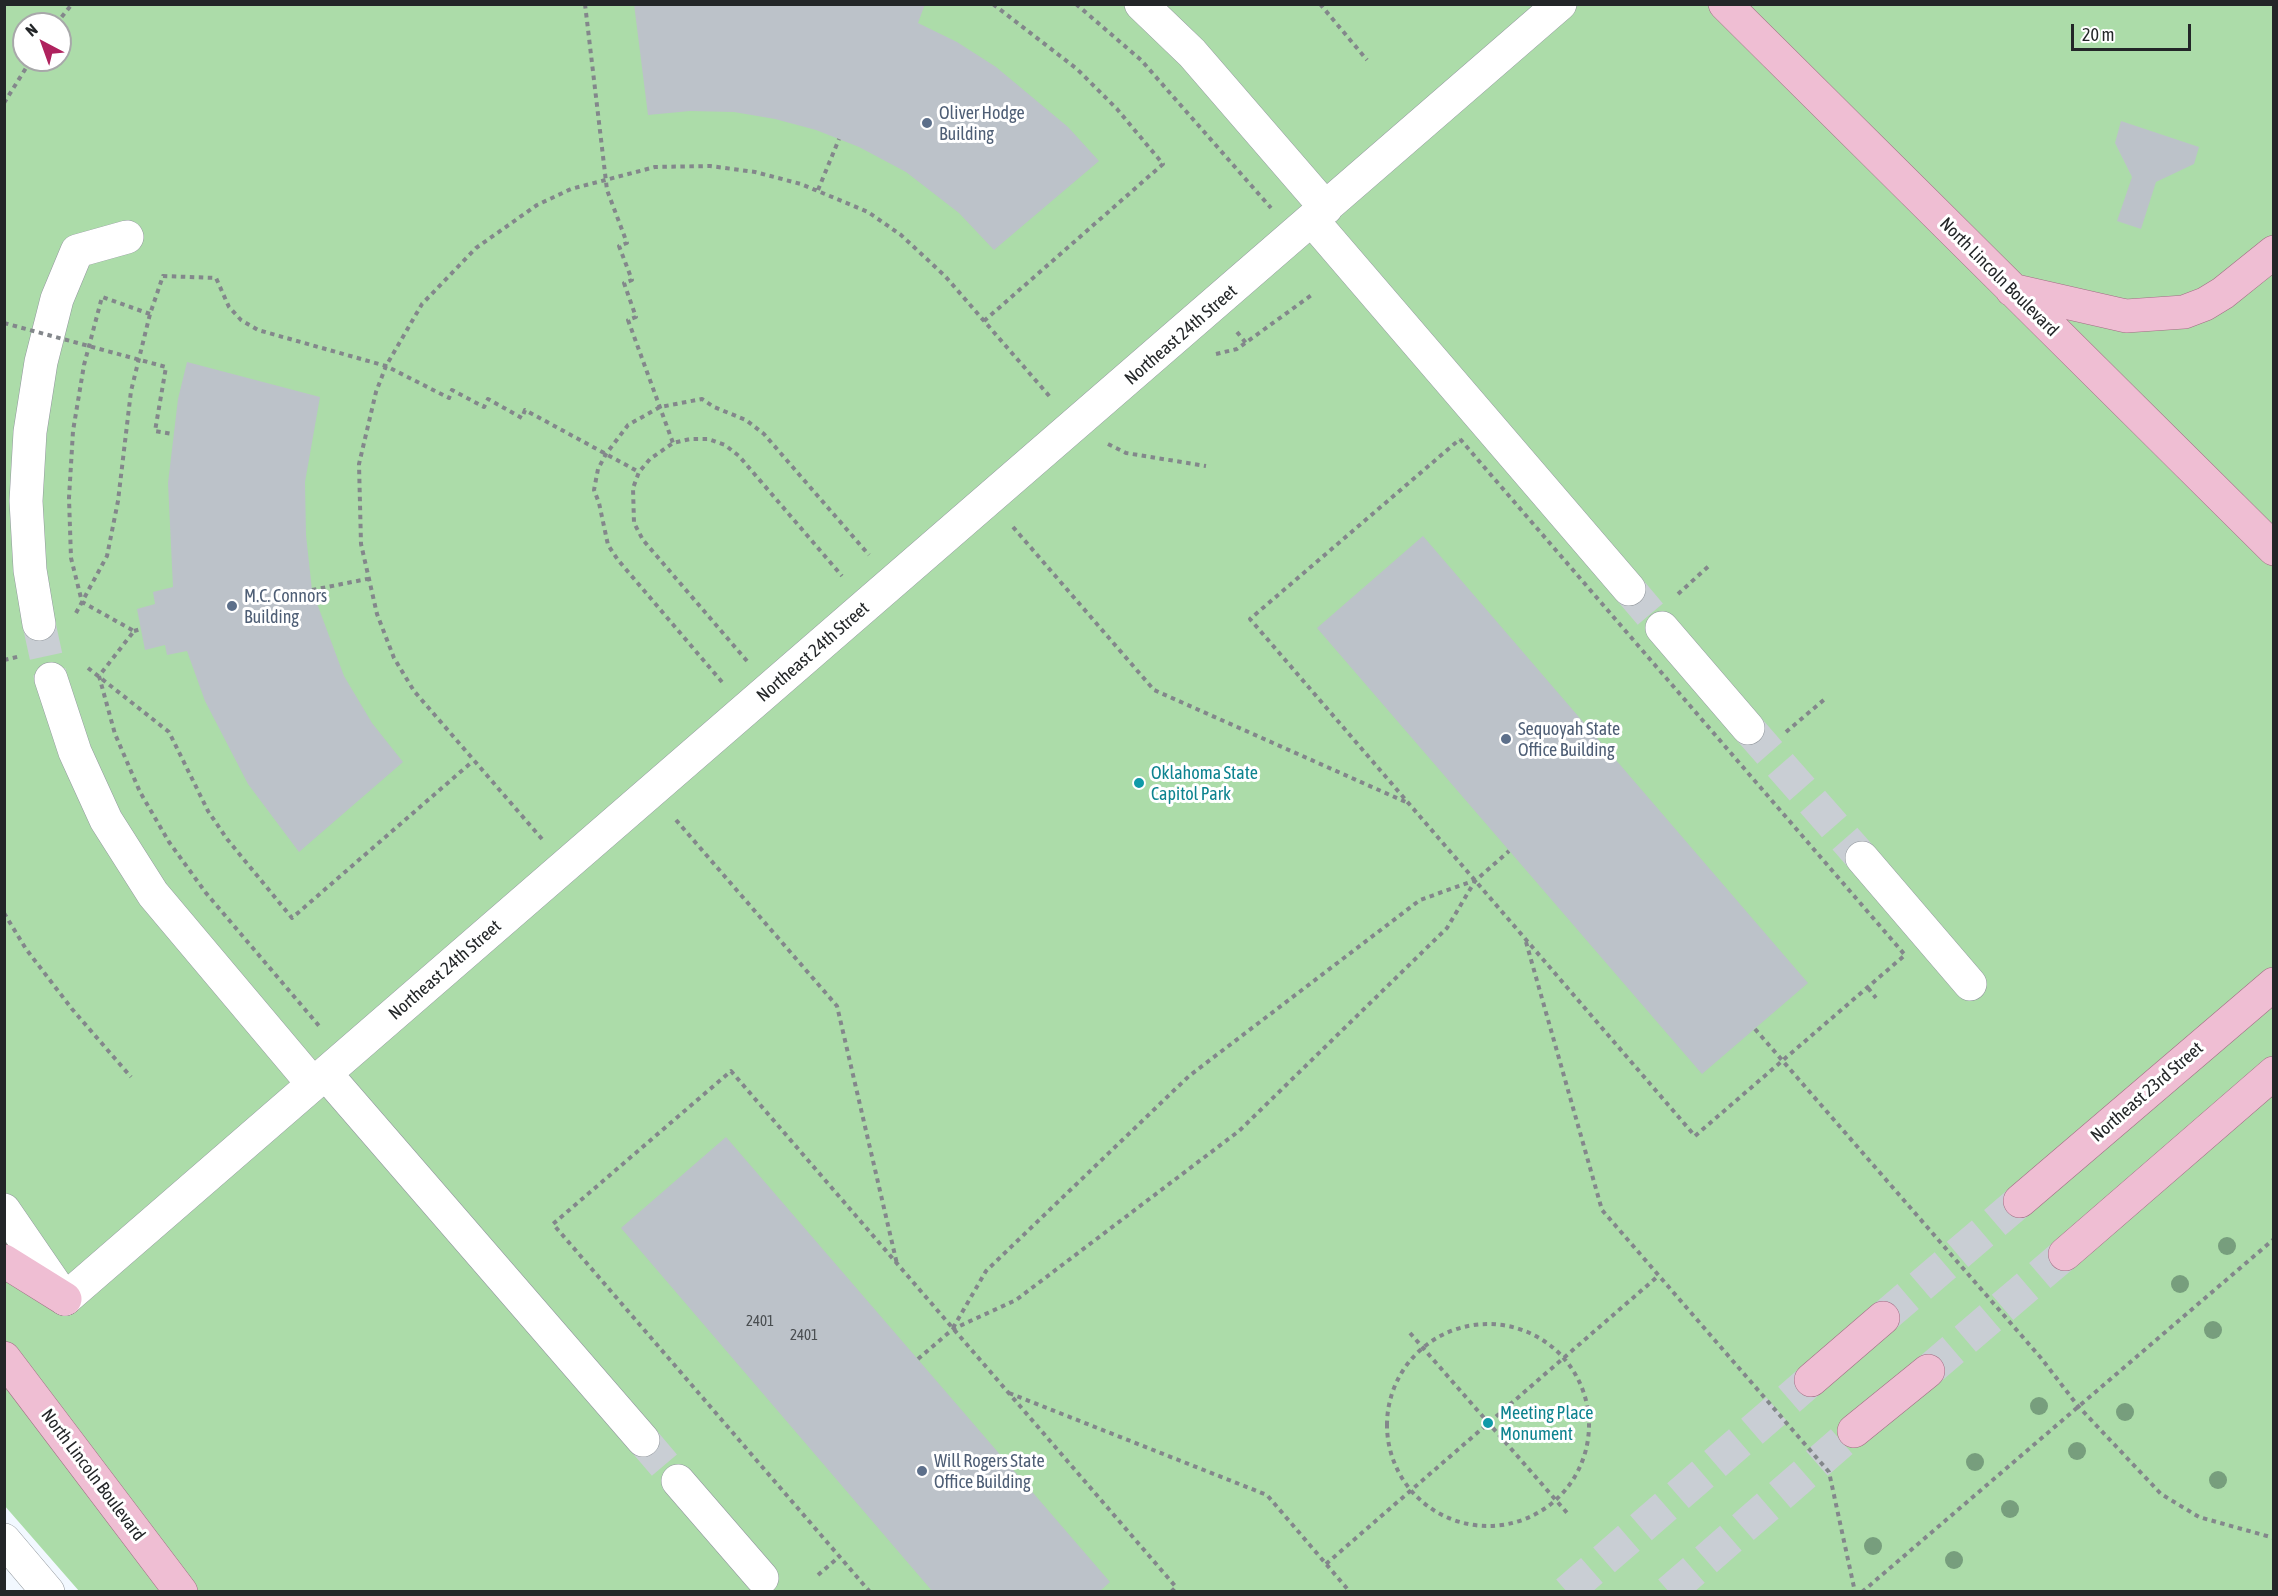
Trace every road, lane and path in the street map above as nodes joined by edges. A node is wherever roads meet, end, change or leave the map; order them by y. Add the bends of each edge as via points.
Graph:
1 (585, 4) edge
2 (993, 4) edge
3 (1076, 4) edge
4 (1141, 4) edge
5 (1320, 4) edge
6 (1560, 4) edge
7 (1725, 4) edge
8 (1366, 60) dead end
9 (23, 72) edge
10 (4, 103) edge
11 (838, 139) dead end
12 (605, 178) junction
13 (818, 190) junction
14 (1311, 221) junction
15 (127, 237) dead end
16 (2274, 252) edge
17 (2013, 290) junction
18 (1312, 294) dead end
19 (150, 314) junction
20 (984, 321) junction
21 (4, 324) edge
22 (1214, 355) dead end
23 (386, 366) junction
24 (660, 407) junction
25 (1078, 424) junction
26 (173, 434) dead end
27 (1118, 436) dead end
28 (673, 442) junction
29 (1109, 444) junction
30 (606, 454) junction
31 (1206, 466) dead end
32 (639, 472) junction
33 (989, 500) junction
34 (2274, 549) edge
35 (871, 558) dead end
36 (367, 579) junction
37 (846, 580) dead end
38 (1629, 589) tunnel mouth
39 (312, 590) dead end
40 (82, 602) junction
41 (54, 624) joint
42 (1662, 628) tunnel mouth
43 (141, 629) dead end
44 (134, 631) junction
45 (83, 663) dead end
46 (750, 663) dead end
47 (99, 676) junction
48 (51, 679) tunnel mouth
49 (724, 685) dead end
50 (1748, 728) tunnel mouth
51 (473, 761) junction
52 (651, 792) junction
53 (1409, 804) junction
54 (545, 841) dead end
55 (1509, 851) dead end
56 (1862, 858) tunnel mouth
57 (1475, 881) junction
58 (4, 913) edge
59 (1525, 939) junction
60 (1970, 984) dead end
61 (2274, 984) edge
62 (1868, 988) junction
63 (1876, 998) dead end
64 (1755, 1029) dead end
65 (1783, 1061) junction
66 (328, 1072) junction
67 (2274, 1073) edge
68 (130, 1077) dead end
69 (2020, 1201) tunnel mouth
70 (4, 1210) edge
71 (2274, 1239) edge
72 (2066, 1254) tunnel mouth
73 (4, 1261) edge
74 (898, 1265) junction
75 (1658, 1277) junction
76 (65, 1299) junction
77 (1883, 1318) tunnel mouth
78 (953, 1329) junction
79 (1410, 1333) dead end
80 (1423, 1348) junction
81 (4, 1358) edge
82 (1564, 1358) junction
83 (918, 1359) dead end
84 (1928, 1371) tunnel mouth
85 (1811, 1380) tunnel mouth
86 (1008, 1392) junction
87 (2079, 1406) junction
88 (1488, 1423) junction
89 (1854, 1431) tunnel mouth
90 (643, 1440) tunnel mouth
91 (678, 1481) tunnel mouth
92 (1410, 1491) junction
93 (1556, 1500) junction
94 (1568, 1515) dead end
95 (2274, 1538) edge
96 (4, 1540) edge
97 (840, 1556) junction
98 (1326, 1564) junction
99 (818, 1575) dead end
100 (762, 1578) dead end
101 (48, 1592) edge
102 (182, 1592) edge
103 (870, 1592) edge
104 (1171, 1592) edge
105 (1350, 1592) edge
106 (1855, 1592) edge
107 (1862, 1592) edge

1 - 12 path
2 - 20 path via 1077,69 1163,164
3 - 14 path
4 - 14 street via 1192,53
5 - 8 path
6 - 14 street, Northeast 24th Street
7 - 17 main road, North Lincoln Boulevard
9 - 10 path
11 - 13 path
12 - 13 path via 655,167 710,166 755,172
12 - 23 path via 537,205 476,248 422,304
12 - 24 path via 627,243 620,246 632,280 624,283 636,317 628,320
13 - 20 path via 868,212 901,235 945,276
14 - 25 street, Northeast 24th Street
14 - 38 street
15 - 41 street via 77,252 57,299 41,362 30,432 26,501 30,570
16 - 17 main road via 2223,293 2184,312 2126,316
17 - 34 main road, North Lincoln Boulevard
18 - 22 path via 1237,349
19 - 23 path via 163,276 216,278 229,307 258,330
19 - 40 path via 131,391 107,556
19 - 40 path via 102,297 84,365 73,431 69,498 71,558
20 - 25 path
21 - 26 path, bridge via 166,367 155,431
23 - 30 path via 448,398 452,390 484,407 488,399 522,418 525,410
23 - 36 path via 370,410 359,464 360,534
24 - 28 path
24 - 30 path via 628,425
24 - 35 path via 702,399 746,420 764,434
25 - 29 path
25 - 33 street, Northeast 24th Street
27 - 29 path
28 - 32 path
28 - 37 path via 708,439 739,456
29 - 31 path via 1126,453
30 - 32 path
30 - 49 path via 594,490 608,545
32 - 46 path via 632,505 634,523 643,540
33 - 52 street, Northeast 24th Street
33 - 53 path via 1154,690
36 - 39 path
36 - 51 path via 399,666 414,691
40 - 41 path
40 - 44 path
42 - 50 street
43 - 44 path
44 - 47 path
45 - 47 path
47 - 51 path via 169,732 208,811 292,918
47 - 66 path via 115,734 135,782 169,842
48 - 66 street via 75,752 106,820 153,894
51 - 54 path
52 - 66 street, Northeast 24th Street
52 - 74 path via 837,1006
53 - 57 path
53 - 62 path via 1250,620 1460,439 1905,955
55 - 57 path
56 - 60 street
57 - 59 path
57 - 78 path via 1447,928 1239,1131 1016,1300
57 - 78 path via 1420,900 1189,1076 986,1271
58 - 68 path via 72,1009
59 - 65 path via 1695,1136
59 - 75 path via 1602,1210
61 - 69 main road, Northeast 23rd Street
62 - 63 path
62 - 65 path
64 - 65 path
65 - 87 path
66 - 76 street, Northeast 24th Street
66 - 90 street
67 - 72 main road
70 - 76 street
71 - 87 path
73 - 76 main road
74 - 78 path
74 - 97 path via 731,1071 553,1224
75 - 82 path
75 - 106 path via 1829,1472
77 - 85 main road
78 - 83 path
78 - 86 path
79 - 80 path
80 - 82 path via 1454,1330 1502,1325 1526,1331
80 - 88 path
80 - 92 path via 1400,1377 1390,1400 1387,1424 1389,1448
81 - 102 main road, North Lincoln Boulevard
82 - 88 path
82 - 93 path via 1579,1380 1590,1427 1577,1474
84 - 89 main road
86 - 98 path via 1268,1496
86 - 104 path via 1176,1587
87 - 95 path via 2161,1494 2199,1517
87 - 107 path
88 - 92 path
88 - 93 path
91 - 100 street
92 - 93 path via 1450,1520 1474,1526 1499,1526 1522,1520
92 - 98 path
93 - 94 path
96 - 101 street
97 - 99 path
97 - 103 path
98 - 105 path

